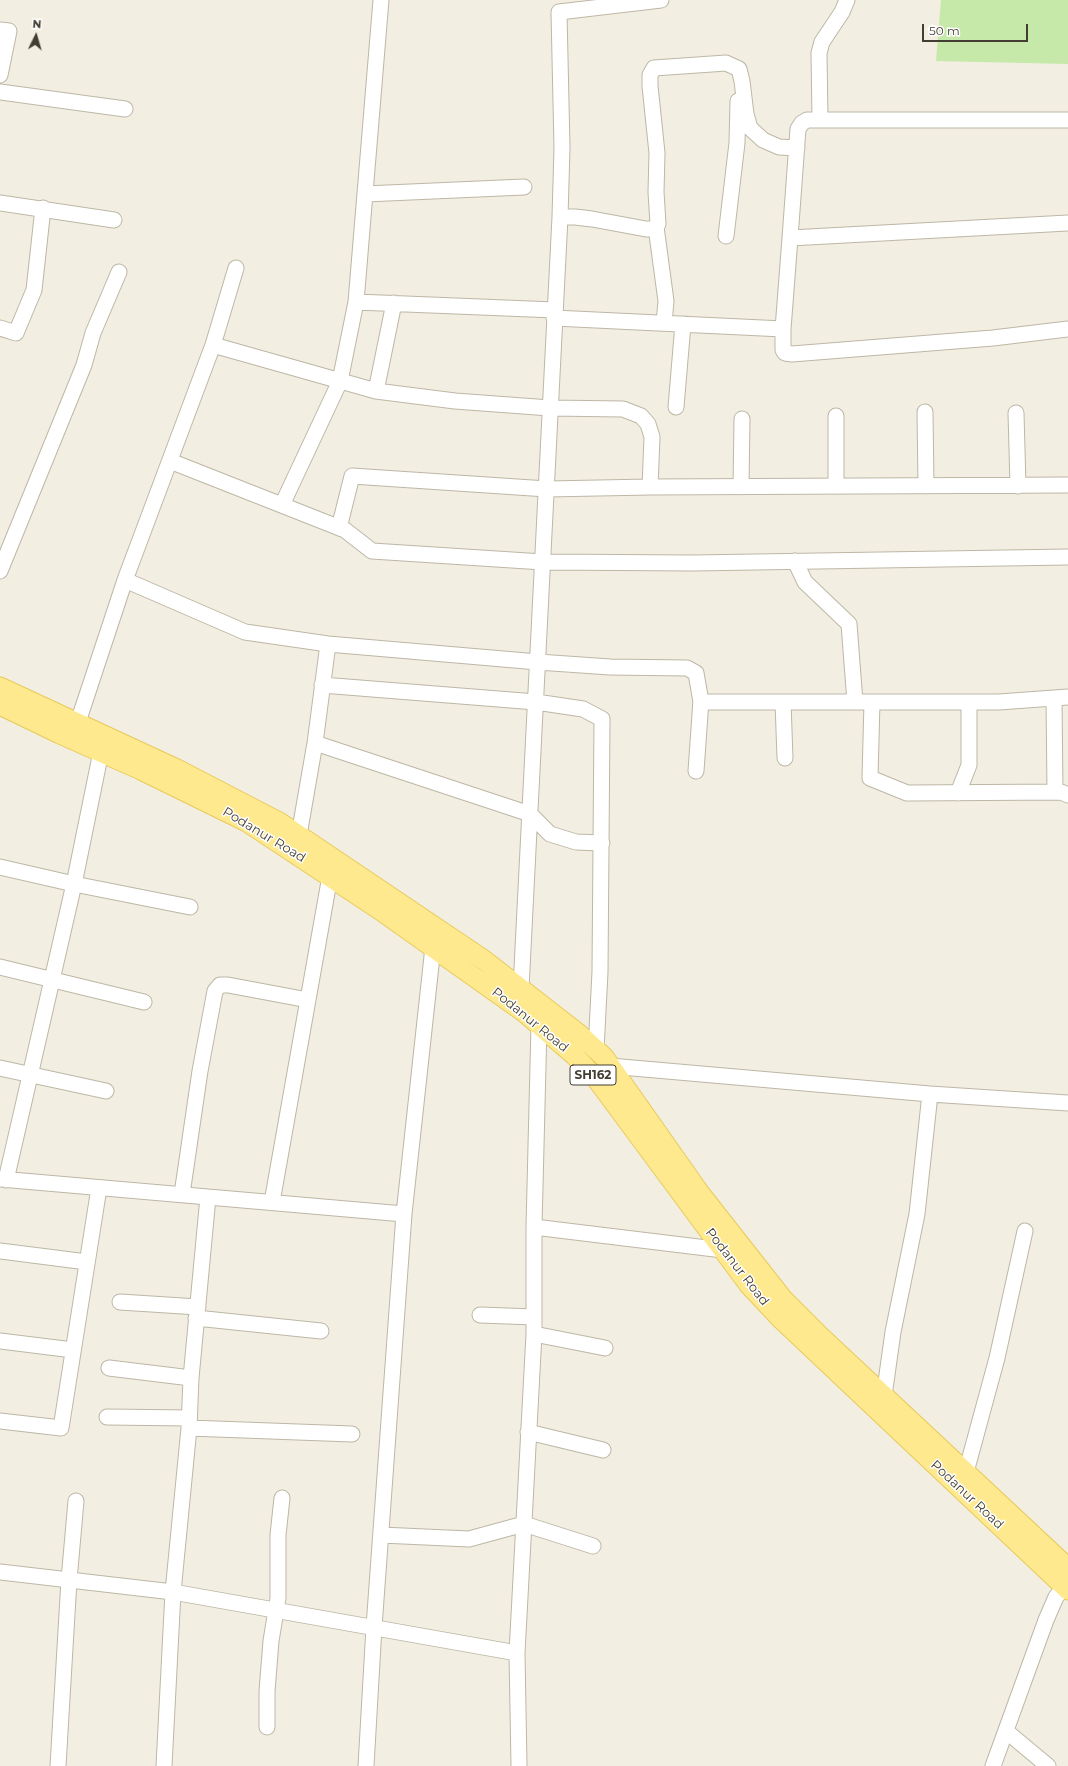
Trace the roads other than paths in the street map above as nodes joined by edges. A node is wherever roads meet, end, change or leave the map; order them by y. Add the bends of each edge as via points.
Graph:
1 (381, 0) edge
2 (661, 0) edge
3 (847, 0) edge
4 (0, 30) edge
5 (739, 69) junction
6 (0, 75) edge
7 (0, 92) edge
8 (125, 109) dead end
9 (820, 120) junction
10 (1068, 120) edge
11 (797, 148) junction
12 (524, 186) dead end
13 (365, 194) junction
14 (0, 203) edge
15 (42, 208) junction
16 (560, 217) junction
17 (114, 220) dead end
18 (1068, 223) edge
19 (656, 227) junction
20 (726, 236) dead end
21 (790, 238) junction
22 (236, 268) dead end
23 (119, 272) dead end
24 (356, 302) junction
25 (394, 303) junction
26 (554, 314) junction
27 (664, 323) junction
28 (683, 324) junction
29 (0, 328) edge
30 (783, 329) junction
31 (1068, 329) edge
32 (213, 346) junction
33 (340, 381) junction
34 (376, 391) junction
35 (676, 407) dead end
36 (550, 408) junction
37 (925, 412) dead end
38 (1016, 413) dead end
39 (836, 416) dead end
40 (742, 419) dead end
41 (170, 461) junction
42 (1068, 485) edge
43 (741, 486) junction
44 (836, 486) junction
45 (926, 486) junction
46 (1018, 486) junction
47 (650, 487) junction
48 (547, 489) junction
49 (282, 506) junction
50 (338, 528) junction
51 (1068, 557) edge
52 (795, 561) junction
53 (543, 562) junction
54 (0, 571) edge
55 (125, 580) junction
56 (328, 644) junction
57 (538, 662) junction
58 (322, 685) junction
59 (0, 687) edge
60 (1061, 697) edge
61 (701, 700) junction
62 (536, 702) junction
63 (783, 702) junction
64 (855, 702) junction
65 (872, 702) junction
66 (969, 702) junction
67 (0, 705) edge
68 (72, 731) junction
69 (315, 743) junction
70 (102, 744) junction
71 (785, 758) dead end
72 (696, 772) dead end
73 (958, 793) junction
74 (1062, 793) edge
75 (530, 814) junction
76 (299, 835) junction
77 (602, 843) junction
78 (0, 867) edge
79 (330, 876) junction
80 (74, 884) junction
81 (190, 907) dead end
82 (433, 947) junction
83 (0, 967) edge
84 (51, 979) junction
85 (516, 995) junction
86 (308, 1000) junction
87 (144, 1002) dead end
88 (539, 1025) junction
89 (596, 1050) junction
90 (610, 1066) junction
91 (0, 1068) edge
92 (30, 1074) junction
93 (106, 1091) dead end
94 (930, 1094) junction
95 (1068, 1103) edge
96 (3, 1180) edge
97 (99, 1188) junction
98 (182, 1194) junction
99 (208, 1197) junction
100 (272, 1202) junction
101 (404, 1214) junction
102 (534, 1227) junction
103 (1025, 1231) dead end
104 (723, 1250) junction
105 (0, 1251) edge
106 (87, 1262) junction
107 (120, 1302) dead end
108 (197, 1312) junction
109 (480, 1315) dead end
110 (534, 1317) junction
111 (321, 1331) dead end
112 (534, 1334) junction
113 (0, 1341) edge
114 (605, 1348) dead end
115 (73, 1350) junction
116 (109, 1368) dead end
117 (191, 1378) junction
118 (884, 1396) junction
119 (107, 1417) dead end
120 (0, 1421) edge
121 (189, 1423) junction
122 (528, 1432) junction
123 (352, 1434) dead end
124 (603, 1450) dead end
125 (966, 1472) junction
126 (282, 1498) dead end
127 (76, 1501) dead end
128 (524, 1524) junction
129 (381, 1535) junction
130 (593, 1546) dead end
131 (0, 1572) edge
132 (69, 1580) junction
133 (1067, 1581) edge
134 (173, 1592) junction
135 (276, 1610) junction
136 (374, 1627) junction
137 (517, 1652) junction
138 (267, 1727) dead end
139 (1006, 1731) junction
140 (58, 1766) edge
141 (164, 1766) edge
142 (366, 1766) edge
143 (519, 1766) edge
144 (993, 1766) edge
145 (1048, 1766) edge

1 - 13 street
2 - 16 street via 559,12 562,148
3 - 9 street via 822,42 819,53
4 - 6 street via 9,31
5 - 11 street via 750,128 763,140 779,147
5 - 19 street via 726,63 654,68 650,76 650,86 657,153
5 - 20 street via 737,143
7 - 8 street
9 - 10 street
9 - 11 street via 802,122 798,129
11 - 21 street
12 - 13 street
13 - 24 street
14 - 15 street
15 - 17 street
15 - 29 street via 34,290 16,333
16 - 19 street via 575,216 646,229
16 - 26 street
18 - 21 street
19 - 27 street via 666,301
21 - 30 street
22 - 32 street
23 - 54 street
24 - 25 street
24 - 33 street
25 - 26 street
25 - 34 street
26 - 27 street
26 - 36 street
27 - 28 street
28 - 30 street
28 - 35 street
30 - 31 street via 783,350 786,354 993,338
32 - 33 street
32 - 41 street
33 - 34 street
33 - 49 street
34 - 36 street via 455,401
36 - 47 street via 623,409 641,416 648,424 652,437
36 - 48 street
37 - 45 street
38 - 46 street
39 - 44 street
40 - 43 street
41 - 49 street
41 - 55 street
42 - 46 street
43 - 44 street
43 - 47 street
44 - 45 street
45 - 46 street
47 - 48 street
48 - 50 street via 352,476
48 - 53 street
49 - 50 street
50 - 53 street via 345,530 372,551
51 - 52 street
52 - 53 street
52 - 64 street via 805,582 849,624
53 - 57 street
55 - 56 street via 245,632
55 - 68 street via 81,713
56 - 57 street
56 - 58 street
57 - 61 street via 610,667 687,668 696,673
57 - 62 street
58 - 62 street
58 - 69 street
59 - 68 main road
60 - 66 street
60 - 74 street
61 - 63 street
61 - 72 street
62 - 75 street
62 - 77 street via 583,709 602,719
63 - 64 street
63 - 71 street
64 - 65 street
65 - 66 street
65 - 73 street via 870,778 907,794
66 - 73 street via 969,765
67 - 68 main road
68 - 70 main road
69 - 75 street
69 - 76 street
70 - 76 main road via 226,794
70 - 79 main road, Podanur Road / SH162 via 187,792 247,822
70 - 80 street
73 - 74 street
75 - 77 street via 550,834 576,842
75 - 85 street
76 - 85 main road via 484,960
77 - 89 street
78 - 80 street
79 - 82 main road, Podanur Road / SH162
79 - 86 street
80 - 81 street
80 - 84 street
82 - 85 main road, Podanur Road / SH162
82 - 101 street
83 - 84 street
84 - 87 street
84 - 92 street
85 - 88 main road, Podanur Road / SH162
85 - 89 main road via 579,1034
86 - 98 street via 228,985 220,985 215,991
86 - 100 street
88 - 102 street
88 - 104 main road, Podanur Road / SH162 via 574,1054 598,1082
89 - 90 main road
90 - 94 street
90 - 118 main road via 699,1192 783,1299
91 - 92 street
92 - 93 street
92 - 96 street
94 - 95 street
94 - 118 street via 917,1214 893,1332
96 - 97 street
97 - 98 street
97 - 106 street
98 - 99 street
99 - 100 street
99 - 108 street
100 - 101 street
101 - 129 street
102 - 104 street
102 - 110 street
103 - 125 street via 998,1358
104 - 133 main road, Podanur Road / SH162 via 749,1285 780,1318
105 - 106 street
106 - 115 street
107 - 108 street
108 - 111 street
108 - 117 street
109 - 110 street
110 - 112 street
112 - 114 street
112 - 122 street
113 - 115 street
115 - 120 street via 61,1428
116 - 117 street
117 - 121 street
118 - 125 main road
119 - 121 street
121 - 123 street
121 - 134 street
122 - 124 street
122 - 128 street
125 - 133 main road
126 - 135 street via 278,1535
127 - 132 street
128 - 129 street via 469,1538
128 - 130 street
128 - 137 street
129 - 136 street
131 - 132 street
132 - 134 street
132 - 140 street
133 - 139 street via 1056,1597 1046,1620
134 - 135 street
134 - 141 street
135 - 136 street
135 - 138 street via 267,1691
136 - 137 street
136 - 142 street
137 - 143 street
139 - 144 street
139 - 145 street

